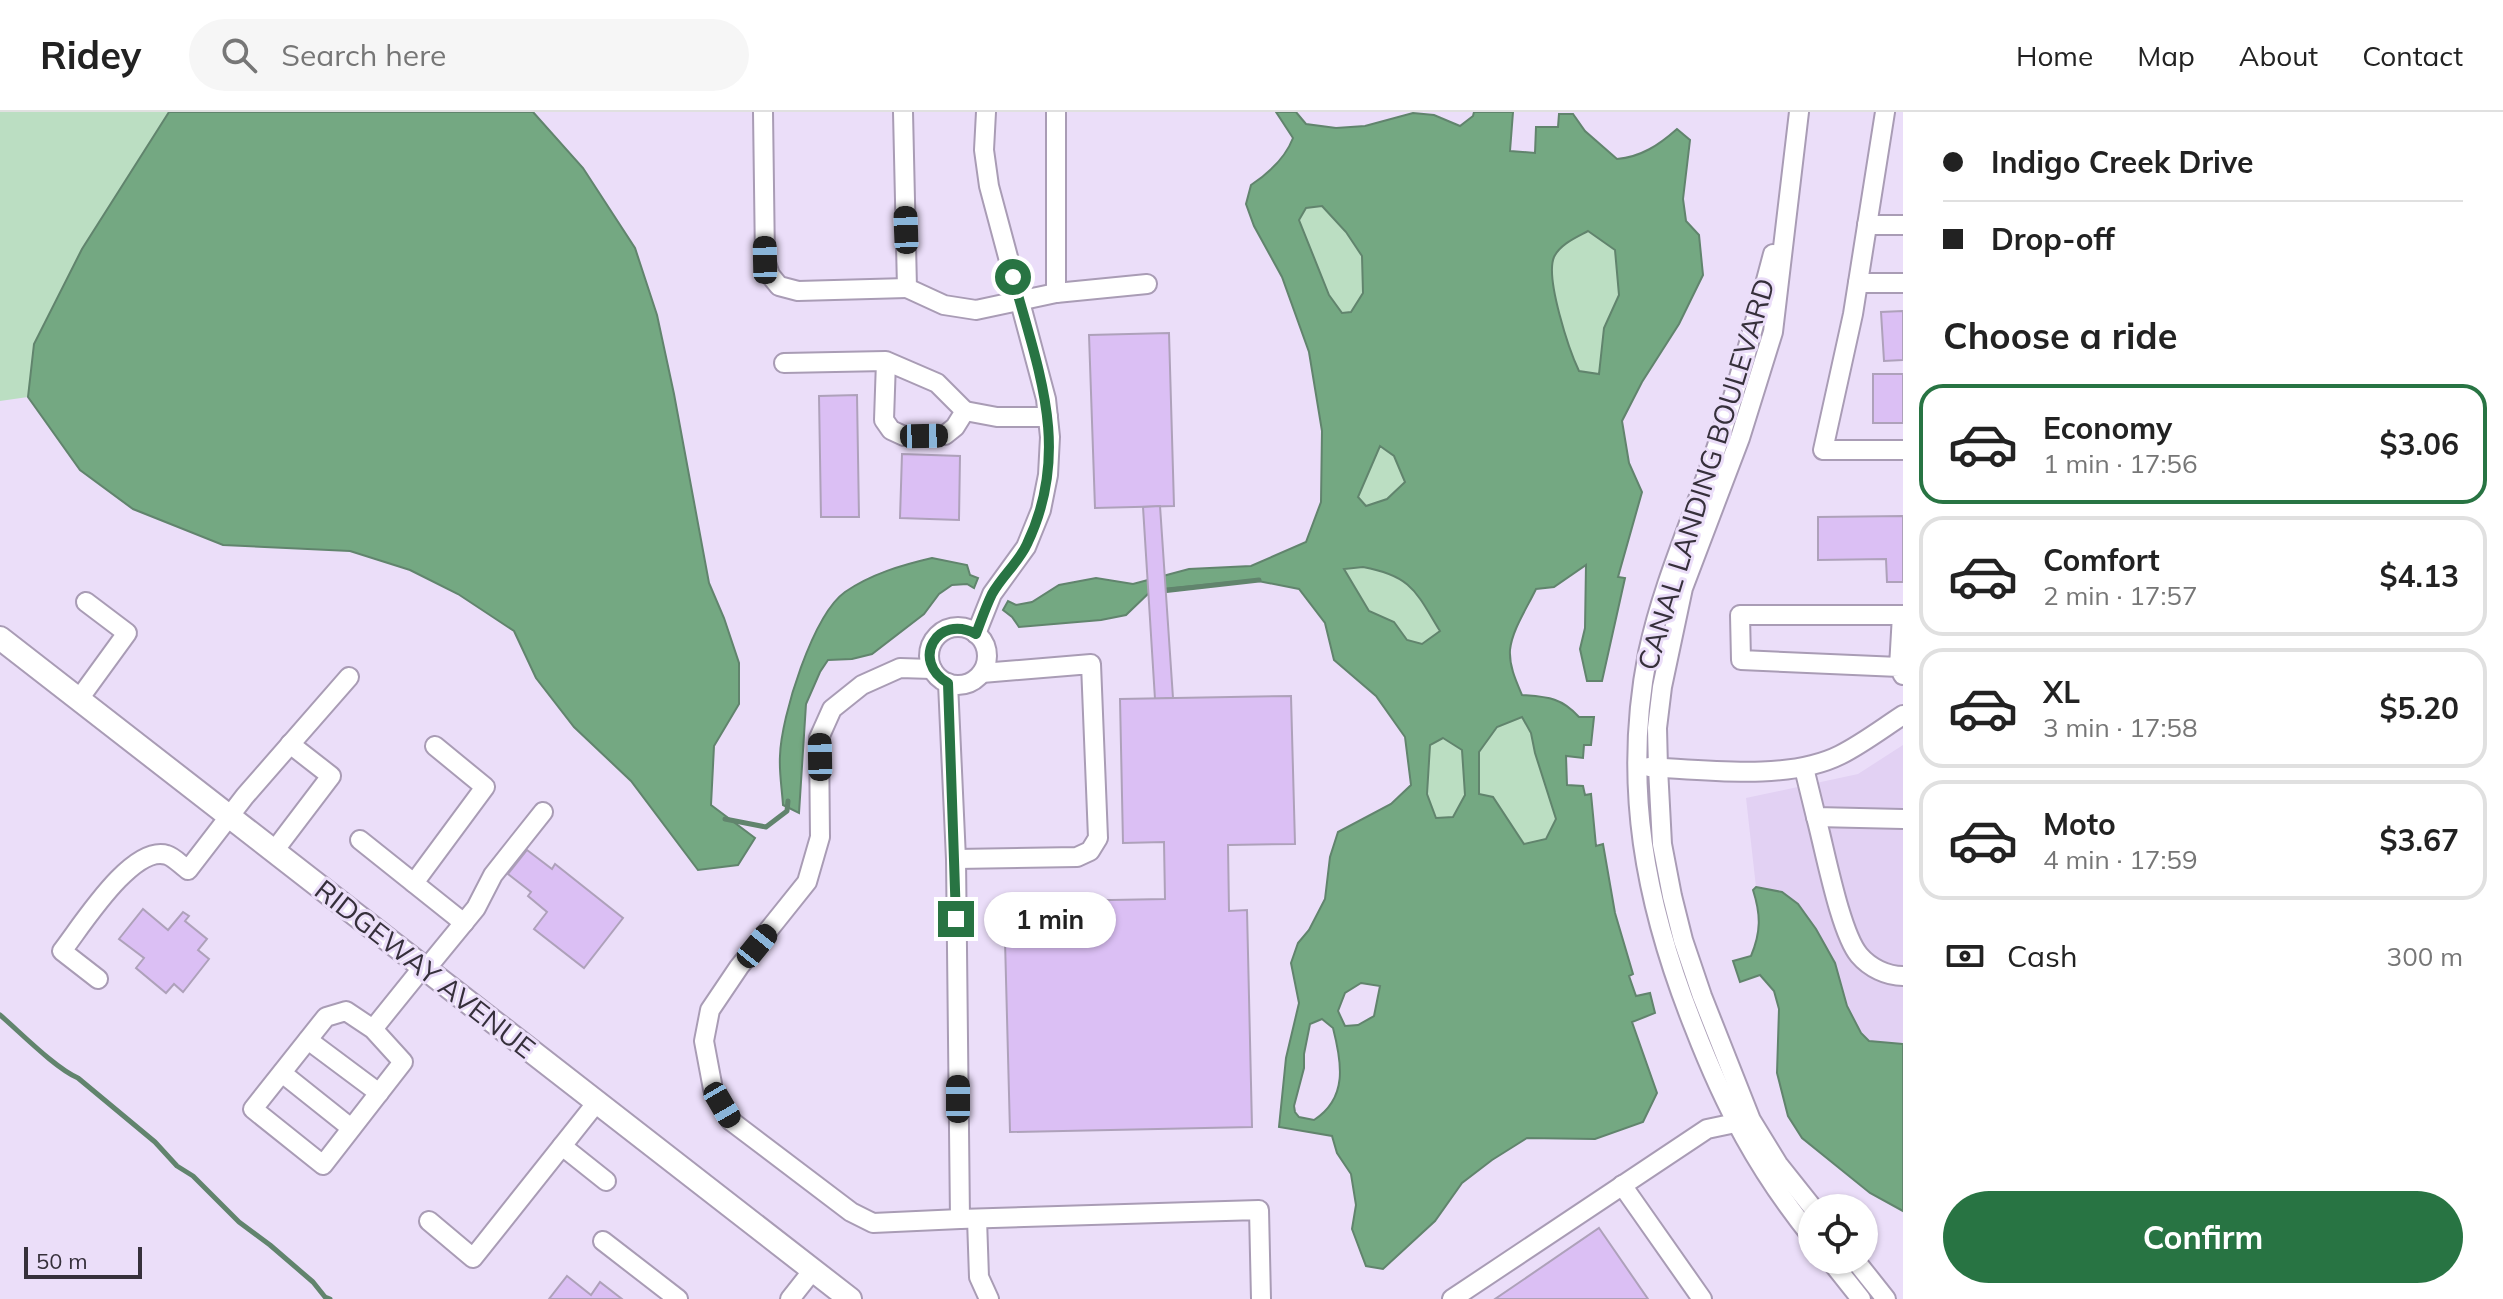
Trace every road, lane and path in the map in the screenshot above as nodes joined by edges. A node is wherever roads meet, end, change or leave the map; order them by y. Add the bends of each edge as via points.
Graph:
1 (763, 112) edge
2 (903, 112) edge
3 (986, 112) edge
4 (1056, 112) edge
5 (1799, 112) edge
6 (1885, 112) edge
7 (1789, 201) junction
8 (1867, 225) junction
9 (1903, 225) edge
10 (1858, 283) junction
11 (1903, 283) edge
12 (1147, 284) dead end
13 (907, 288) junction
14 (1056, 293) junction
15 (1020, 302) junction
16 (886, 361) junction
17 (784, 363) dead end
18 (965, 411) junction
19 (1048, 417) junction
20 (1903, 450) edge
21 (86, 602) dead end
22 (976, 634) junction
23 (0, 638) edge
24 (932, 669) junction
25 (1901, 671) edge
26 (982, 673) junction
27 (349, 677) dead end
28 (948, 683) junction
29 (79, 699) junction
30 (1903, 715) edge
31 (290, 744) junction
32 (435, 746) dead end
33 (1638, 767) junction
34 (1658, 768) junction
35 (1804, 768) junction
36 (543, 812) dead end
37 (230, 817) junction
38 (1816, 817) junction
39 (1903, 819) edge
40 (360, 840) dead end
41 (274, 851) junction
42 (956, 859) junction
43 (414, 883) junction
44 (464, 923) junction
45 (424, 968) junction
46 (1903, 976) edge
47 (98, 979) dead end
48 (373, 1029) junction
49 (308, 1040) junction
50 (282, 1073) junction
51 (379, 1093) junction
52 (597, 1102) junction
53 (1743, 1122) junction
54 (351, 1128) junction
55 (562, 1146) junction
56 (606, 1181) dead end
57 (1622, 1185) junction
58 (1802, 1194) edge
59 (1798, 1218) edge
60 (968, 1219) junction
61 (429, 1221) dead end
62 (603, 1241) dead end
63 (813, 1270) junction
64 (1841, 1274) edge
65 (1866, 1274) edge
66 (678, 1299) edge
67 (790, 1299) edge
68 (850, 1299) edge
69 (989, 1299) edge
70 (1261, 1299) edge
71 (1452, 1299) edge
72 (1702, 1299) edge
73 (1861, 1299) edge
74 (1886, 1299) edge

1 - 13 street via 765,260 779,286 798,291
2 - 13 street
3 - 15 street via 989,186
4 - 14 street
5 - 7 street, CANAL LANDING BOULEVARD
6 - 8 street
7 - 33 street, CANAL LANDING BOULEVARD via 1736,390 1649,650 1639,706
7 - 34 street, CANAL LANDING BOULEVARD via 1773,332 1674,624 1657,728
8 - 9 street
8 - 10 street
10 - 11 street
10 - 20 street via 1823,450
12 - 14 street
13 - 15 street via 944,305 976,310
14 - 15 street
15 - 19 street
16 - 17 street
16 - 18 street via 937,383
16 - 18 street via 884,420 891,430 904,436 945,435
18 - 19 street
19 - 22 street via 1048,475 1041,510 1026,547 992,594
21 - 29 street via 127,633
22 - 24 street via 958,627 939,635 930,649
22 - 26 street via 987,654
23 - 29 main road, RIDGEWAY AVENUE
24 - 28 street
24 - 60 street via 900,668 862,685 832,709 819,738 820,837 807,882 710,1010 704,1041 713,1089 731,1121 851,1212 873,1223
25 - 25 street via 1902,615 1740,615 1741,660
26 - 28 street via 968,684
26 - 42 street via 1091,664 1098,838 1090,851 1077,857
27 - 31 street
28 - 42 street
29 - 37 main road, RIDGEWAY AVENUE
30 - 35 street via 1839,756
31 - 37 street
31 - 41 street via 331,776
32 - 43 street via 485,787
33 - 34 street
33 - 53 street, CANAL LANDING BOULEVARD via 1642,845 1662,939 1691,1021
34 - 35 street
34 - 53 street, CANAL LANDING BOULEVARD via 1662,844 1683,940
35 - 38 street
36 - 44 street via 493,875
37 - 41 main road, RIDGEWAY AVENUE
37 - 47 street via 188,870 167,855 150,856 116,881 62,951
38 - 39 street
38 - 46 street via 1849,938 1860,957 1890,976
40 - 43 street
41 - 45 main road, RIDGEWAY AVENUE
42 - 60 street
43 - 44 street
44 - 45 street
45 - 48 street
45 - 52 main road, RIDGEWAY AVENUE
48 - 49 street via 346,1011 326,1017
48 - 51 street via 403,1062
49 - 50 street
49 - 51 street
50 - 54 street
50 - 54 street via 253,1109 323,1165
51 - 54 street
52 - 55 street
52 - 63 main road, RIDGEWAY AVENUE
53 - 57 street via 1707,1129
53 - 58 street, CANAL LANDING BOULEVARD
53 - 59 street, CANAL LANDING BOULEVARD via 1763,1171
55 - 56 street
55 - 61 street via 473,1258
57 - 71 street
57 - 72 street
60 - 69 street via 979,1277
60 - 70 street via 1259,1210
62 - 66 street
63 - 67 street
63 - 68 main road, RIDGEWAY AVENUE
64 - 73 street
65 - 74 street

